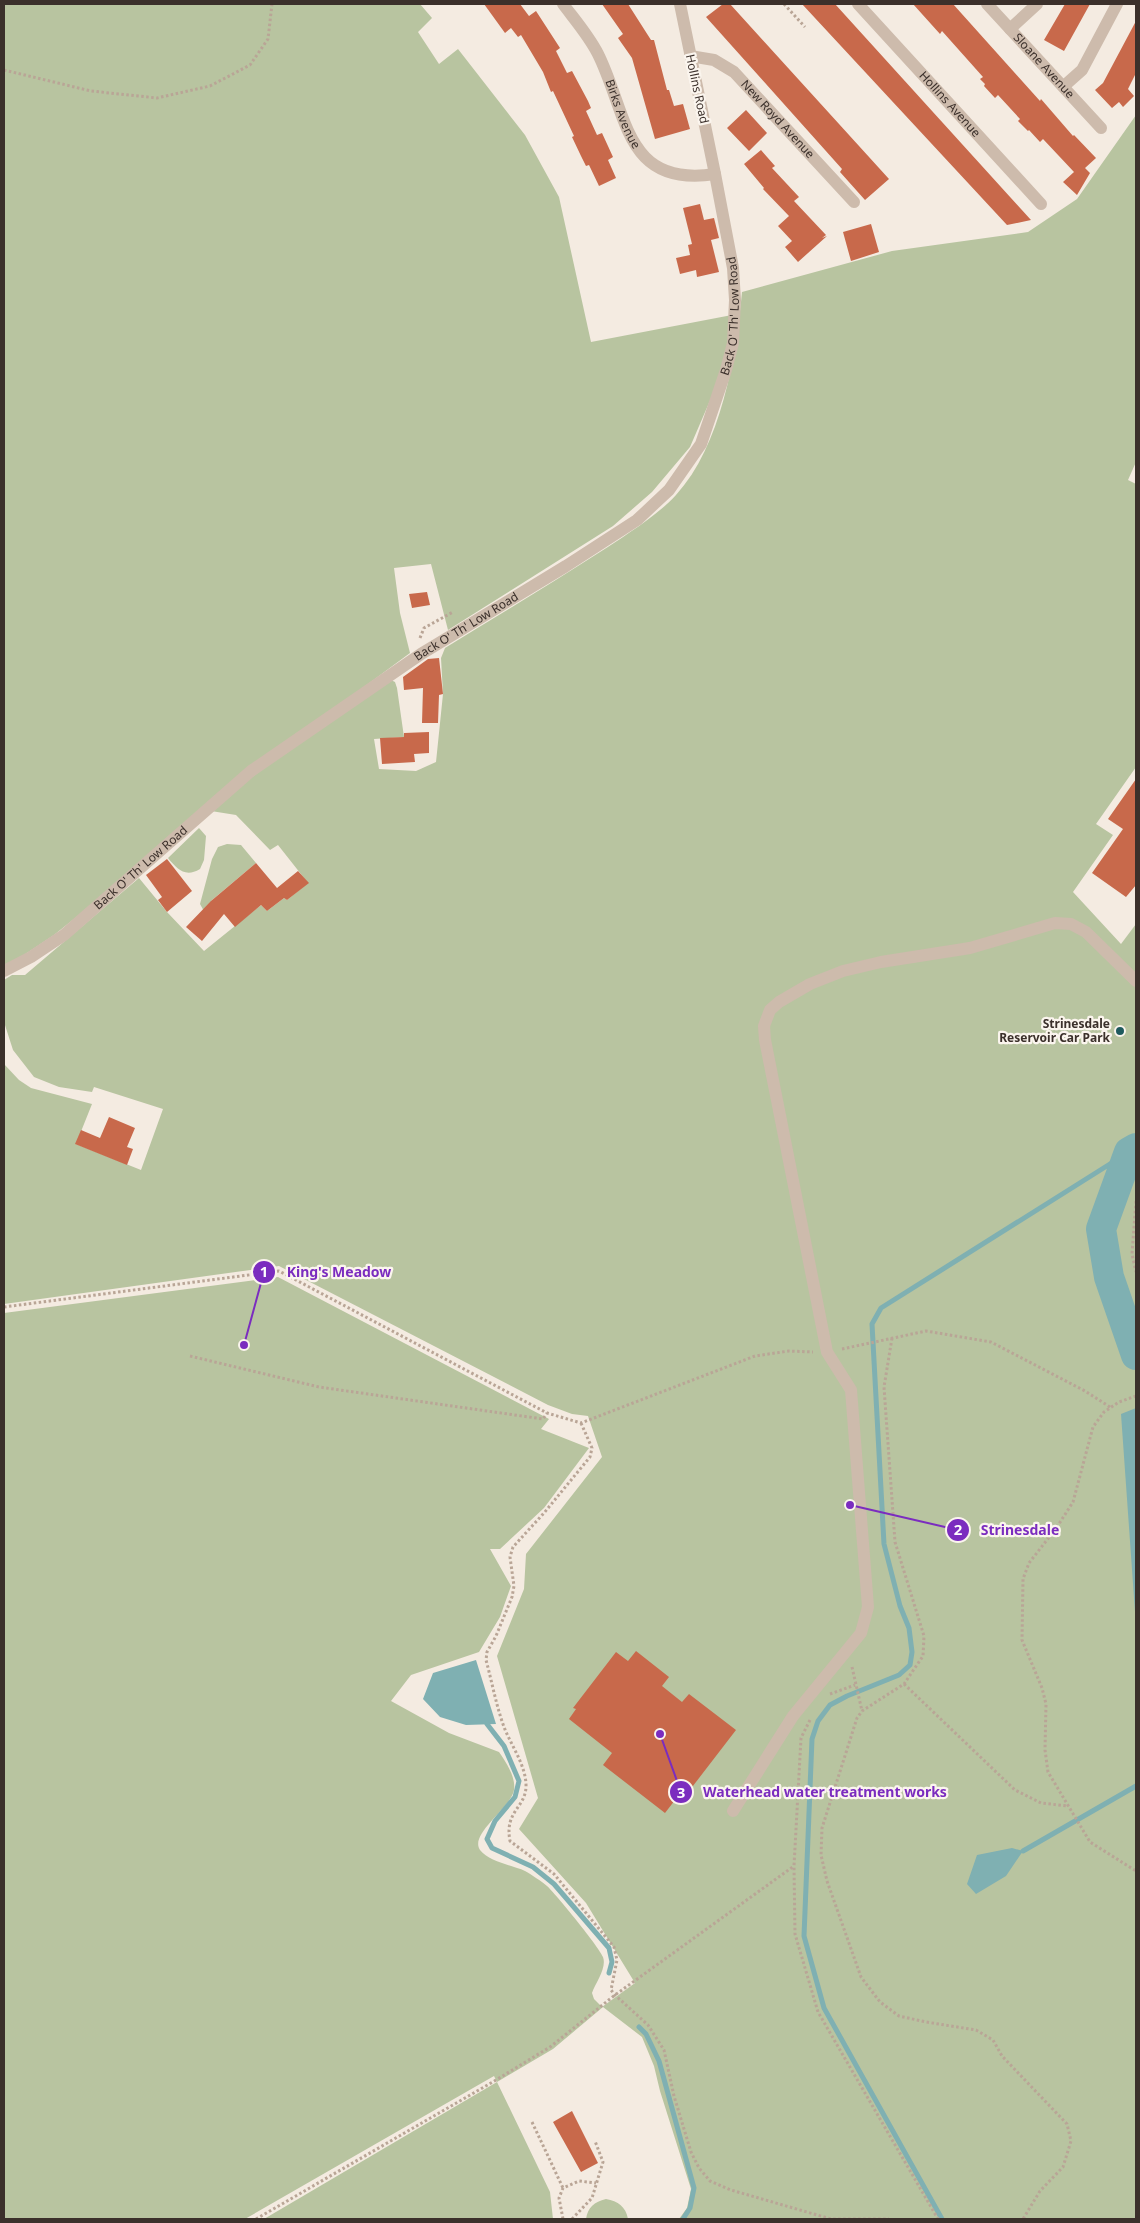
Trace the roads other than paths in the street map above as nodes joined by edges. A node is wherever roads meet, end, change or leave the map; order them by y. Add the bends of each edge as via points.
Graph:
1 (563, 4) edge
2 (680, 4) edge
3 (858, 4) edge
4 (987, 4) edge
5 (1037, 4) edge
6 (1117, 4) edge
7 (1010, 29) junction
8 (690, 56) junction
9 (1064, 86) junction
10 (1101, 128) dead end
11 (715, 174) junction
12 (854, 202) dead end
13 (1041, 204) dead end
14 (4, 971) edge
15 (1136, 981) edge
16 (733, 1811) dead end

1 - 11 street, Birks Avenue via 598,53 633,142 642,156 663,171 681,176
2 - 8 street, Hollins Road
3 - 13 street, Hollins Avenue
4 - 7 street, Sloane Avenue
5 - 7 street
6 - 9 street via 1082,70
7 - 9 street, Sloane Avenue
8 - 11 street, Hollins Road
8 - 12 street, New Royd Avenue via 714,60 734,72
9 - 10 street, Sloane Avenue
11 - 14 street, Back O' Th' Low Road via 733,268 732,343 719,395 701,444 668,490 636,520 421,654 251,772 64,935 31,958
15 - 16 street via 1086,932 1070,924 1055,923 970,948 843,971 810,984 770,1010 764,1026 765,1040 828,1352 851,1390 868,1607 861,1633 793,1716

